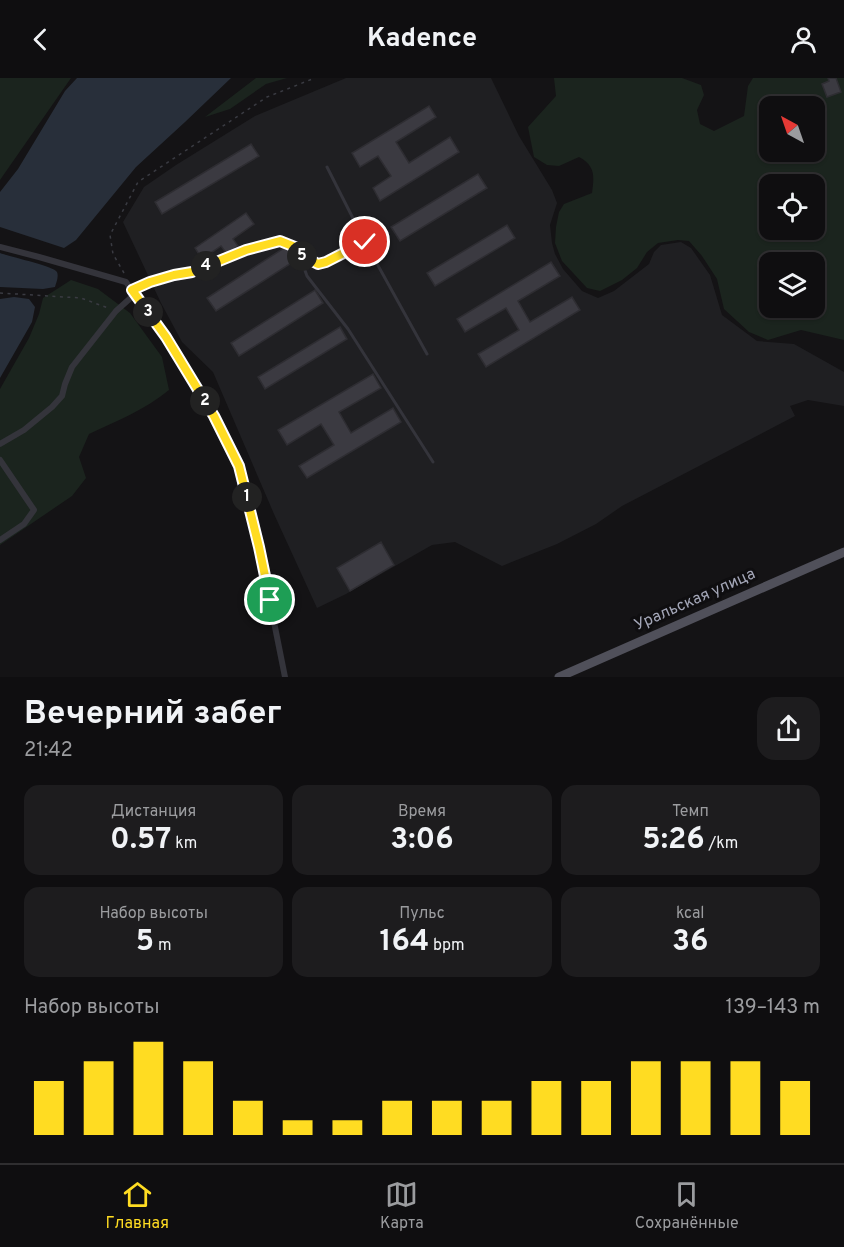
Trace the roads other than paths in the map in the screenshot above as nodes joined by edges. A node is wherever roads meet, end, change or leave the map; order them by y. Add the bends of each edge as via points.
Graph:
1 (327, 167) dead end
2 (365, 242) junction
3 (0, 247) edge
4 (299, 254) junction
5 (133, 292) junction
6 (427, 354) dead end
7 (0, 444) edge
8 (0, 460) edge
9 (433, 462) dead end
10 (0, 540) edge
11 (844, 552) edge
12 (285, 677) edge
13 (559, 677) edge

1 - 2 lane
2 - 4 lane via 318,264
2 - 6 lane
3 - 5 street via 126,282
4 - 5 lane via 295,247 280,241 192,272 150,282
4 - 9 lane via 307,276 348,328
5 - 7 street via 72,367 62,396 24,430
5 - 12 street via 166,337 239,466
8 - 10 street via 34,510 24,524
11 - 13 main road, Уральская улица

